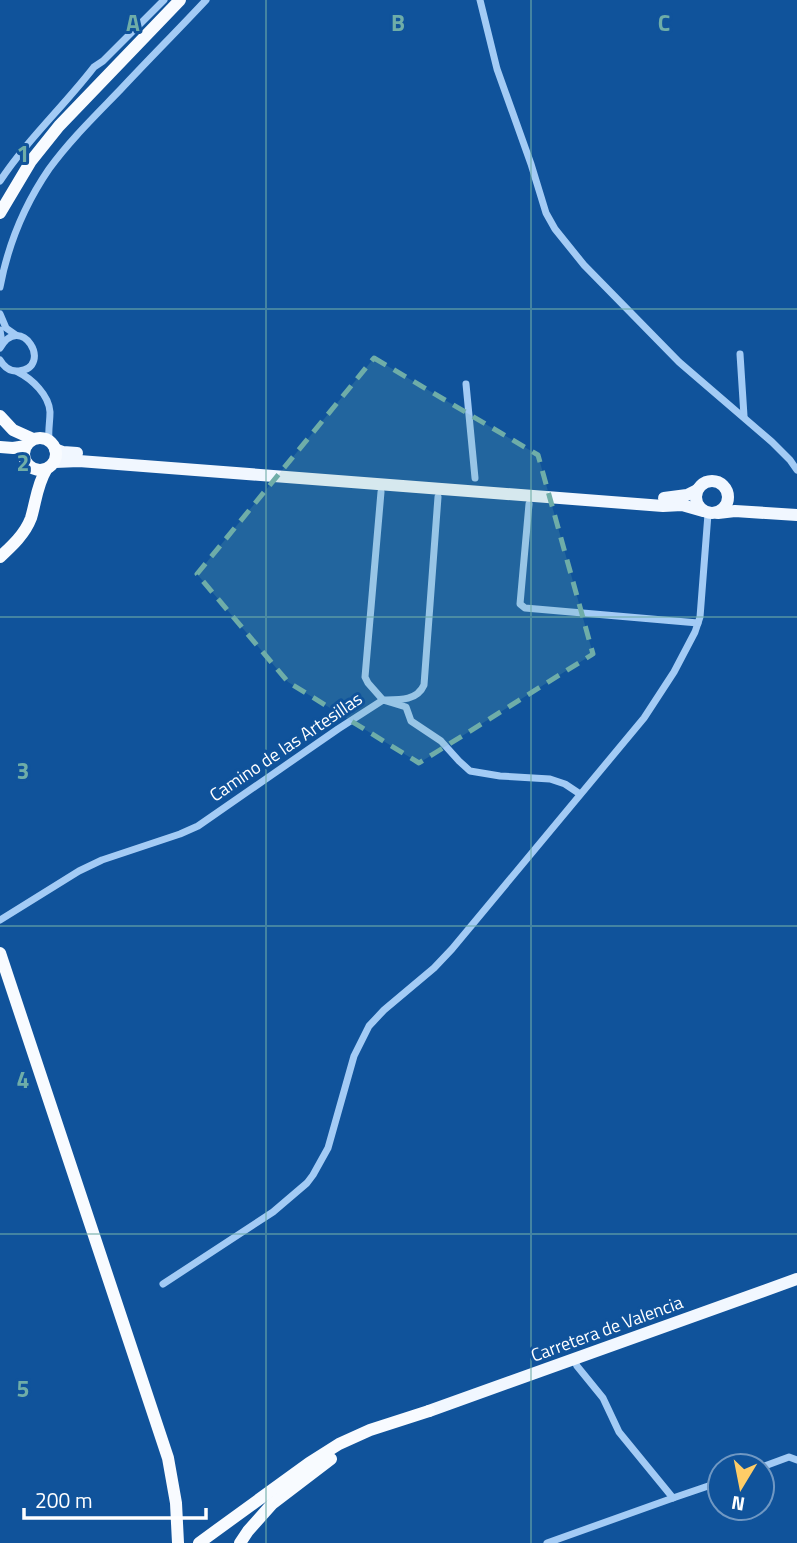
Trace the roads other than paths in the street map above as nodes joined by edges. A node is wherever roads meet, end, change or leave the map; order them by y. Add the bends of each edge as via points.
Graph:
1 (164, 0) edge
2 (180, 0) edge
3 (206, 0) edge
4 (480, 0) edge
5 (0, 181) edge
6 (0, 213) edge
7 (0, 287) edge
8 (0, 314) edge
9 (0, 330) edge
10 (17, 336) junction
11 (1, 346) edge
12 (740, 354) dead end
13 (0, 360) edge
14 (33, 360) junction
15 (18, 371) junction
16 (466, 384) dead end
17 (38, 387) junction
18 (0, 415) edge
19 (744, 416) junction
20 (0, 447) edge
21 (43, 449) junction
22 (0, 455) edge
23 (25, 461) junction
24 (797, 470) edge
25 (475, 478) dead end
26 (697, 489) junction
27 (381, 492) dead end
28 (439, 497) dead end
29 (728, 498) junction
30 (529, 504) dead end
31 (797, 509) edge
32 (710, 513) junction
33 (797, 515) edge
34 (0, 558) edge
35 (698, 623) junction
36 (383, 700) junction
37 (580, 794) junction
38 (0, 920) edge
39 (0, 953) edge
40 (797, 1279) edge
41 (163, 1284) dead end
42 (574, 1359) junction
43 (429, 1411) junction
44 (794, 1457) edge
45 (776, 1463) edge
46 (706, 1487) edge
47 (673, 1498) junction
48 (178, 1543) edge
49 (199, 1543) edge
50 (240, 1543) edge
51 (548, 1543) edge

1 - 5 street via 94,67
2 - 6 highway via 59,126 31,161
3 - 7 street via 49,170 14,236
4 - 19 street via 496,69 551,223 584,265 680,362
8 - 10 street via 6,328
9 - 11 street
10 - 11 street
10 - 14 street via 30,342
12 - 19 street
13 - 15 street via 7,369
14 - 15 street
14 - 17 street
15 - 17 street
16 - 25 street
17 - 21 street via 49,407
18 - 21 highway via 13,430
19 - 24 street
20 - 21 highway
21 - 23 highway via 24,451
21 - 23 highway via 36,471
21 - 26 main road via 666,498
21 - 32 main road via 69,460 682,505
21 - 34 highway via 30,520
22 - 23 highway
26 - 29 main road via 716,481
26 - 32 main road via 699,508
27 - 36 street via 365,677
28 - 36 street via 422,690 409,699
29 - 31 main road via 739,504
29 - 32 main road via 726,505
30 - 35 street via 522,607
32 - 33 main road
32 - 35 street
35 - 37 street via 644,718
36 - 37 street, Camino de las Artesillas via 406,707 416,726 441,741 470,771 556,780
36 - 38 street, Camino de las Artesillas via 198,825 79,871
37 - 41 street via 434,968 369,1026 354,1056 328,1148 307,1183 267,1216
39 - 48 highway via 168,1458
40 - 42 main road, Carretera de Valencia
42 - 43 main road, Carretera de Valencia
42 - 47 street via 603,1398 619,1432
43 - 49 highway via 339,1444
43 - 50 highway via 323,1463 272,1504
44 - 45 street
46 - 47 street
47 - 51 street

